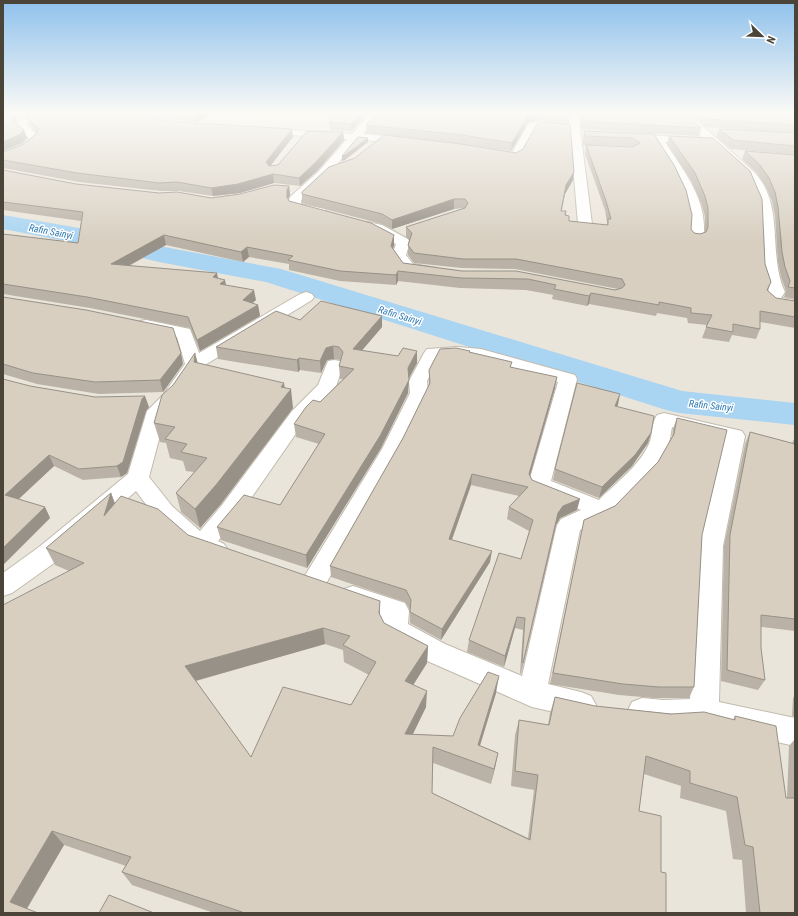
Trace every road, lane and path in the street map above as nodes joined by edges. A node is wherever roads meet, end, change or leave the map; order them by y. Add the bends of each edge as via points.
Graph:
1 (338, 156) edge
2 (582, 156) edge
3 (668, 156) edge
4 (730, 156) edge
5 (344, 166) edge
6 (325, 171) junction
7 (285, 189) edge
8 (304, 192) junction
9 (333, 216) edge
10 (353, 222) edge
11 (585, 224) edge
12 (406, 231) edge
13 (393, 235) junction
14 (697, 238) edge
15 (446, 273) edge
16 (306, 297) dead end
17 (795, 305) edge
18 (127, 322) edge
19 (194, 364) junction
20 (334, 365) dead end
21 (146, 399) dead end
22 (170, 399) junction
23 (138, 478) junction
24 (603, 510) junction
25 (201, 545) junction
26 (238, 557) edge
27 (3, 586) edge
28 (532, 694) junction
29 (704, 712) junction
30 (795, 732) edge

1 - 6 street
2 - 11 street
3 - 14 street via 688,190 697,216
4 - 17 street via 754,179 766,207 772,278 777,292 772,299 778,304
5 - 6 street
6 - 8 street
7 - 8 street
8 - 9 street via 295,199 295,206
10 - 13 street via 378,228
12 - 13 street
13 - 15 street via 403,242 399,255 408,268
16 - 19 street
18 - 19 street via 184,333
19 - 22 street
20 - 25 street via 327,387 299,415 230,511
21 - 22 street
22 - 23 street via 157,411
23 - 25 street via 164,512
23 - 27 street via 48,554
24 - 28 street via 569,525
24 - 28 street via 539,485 568,379 481,354 433,353 418,381 418,393 392,449 302,578 396,611 394,630 435,652
24 - 29 street via 645,467 659,444 664,419 735,436 711,546
25 - 26 street
28 - 29 street via 589,707 663,714
29 - 30 street

